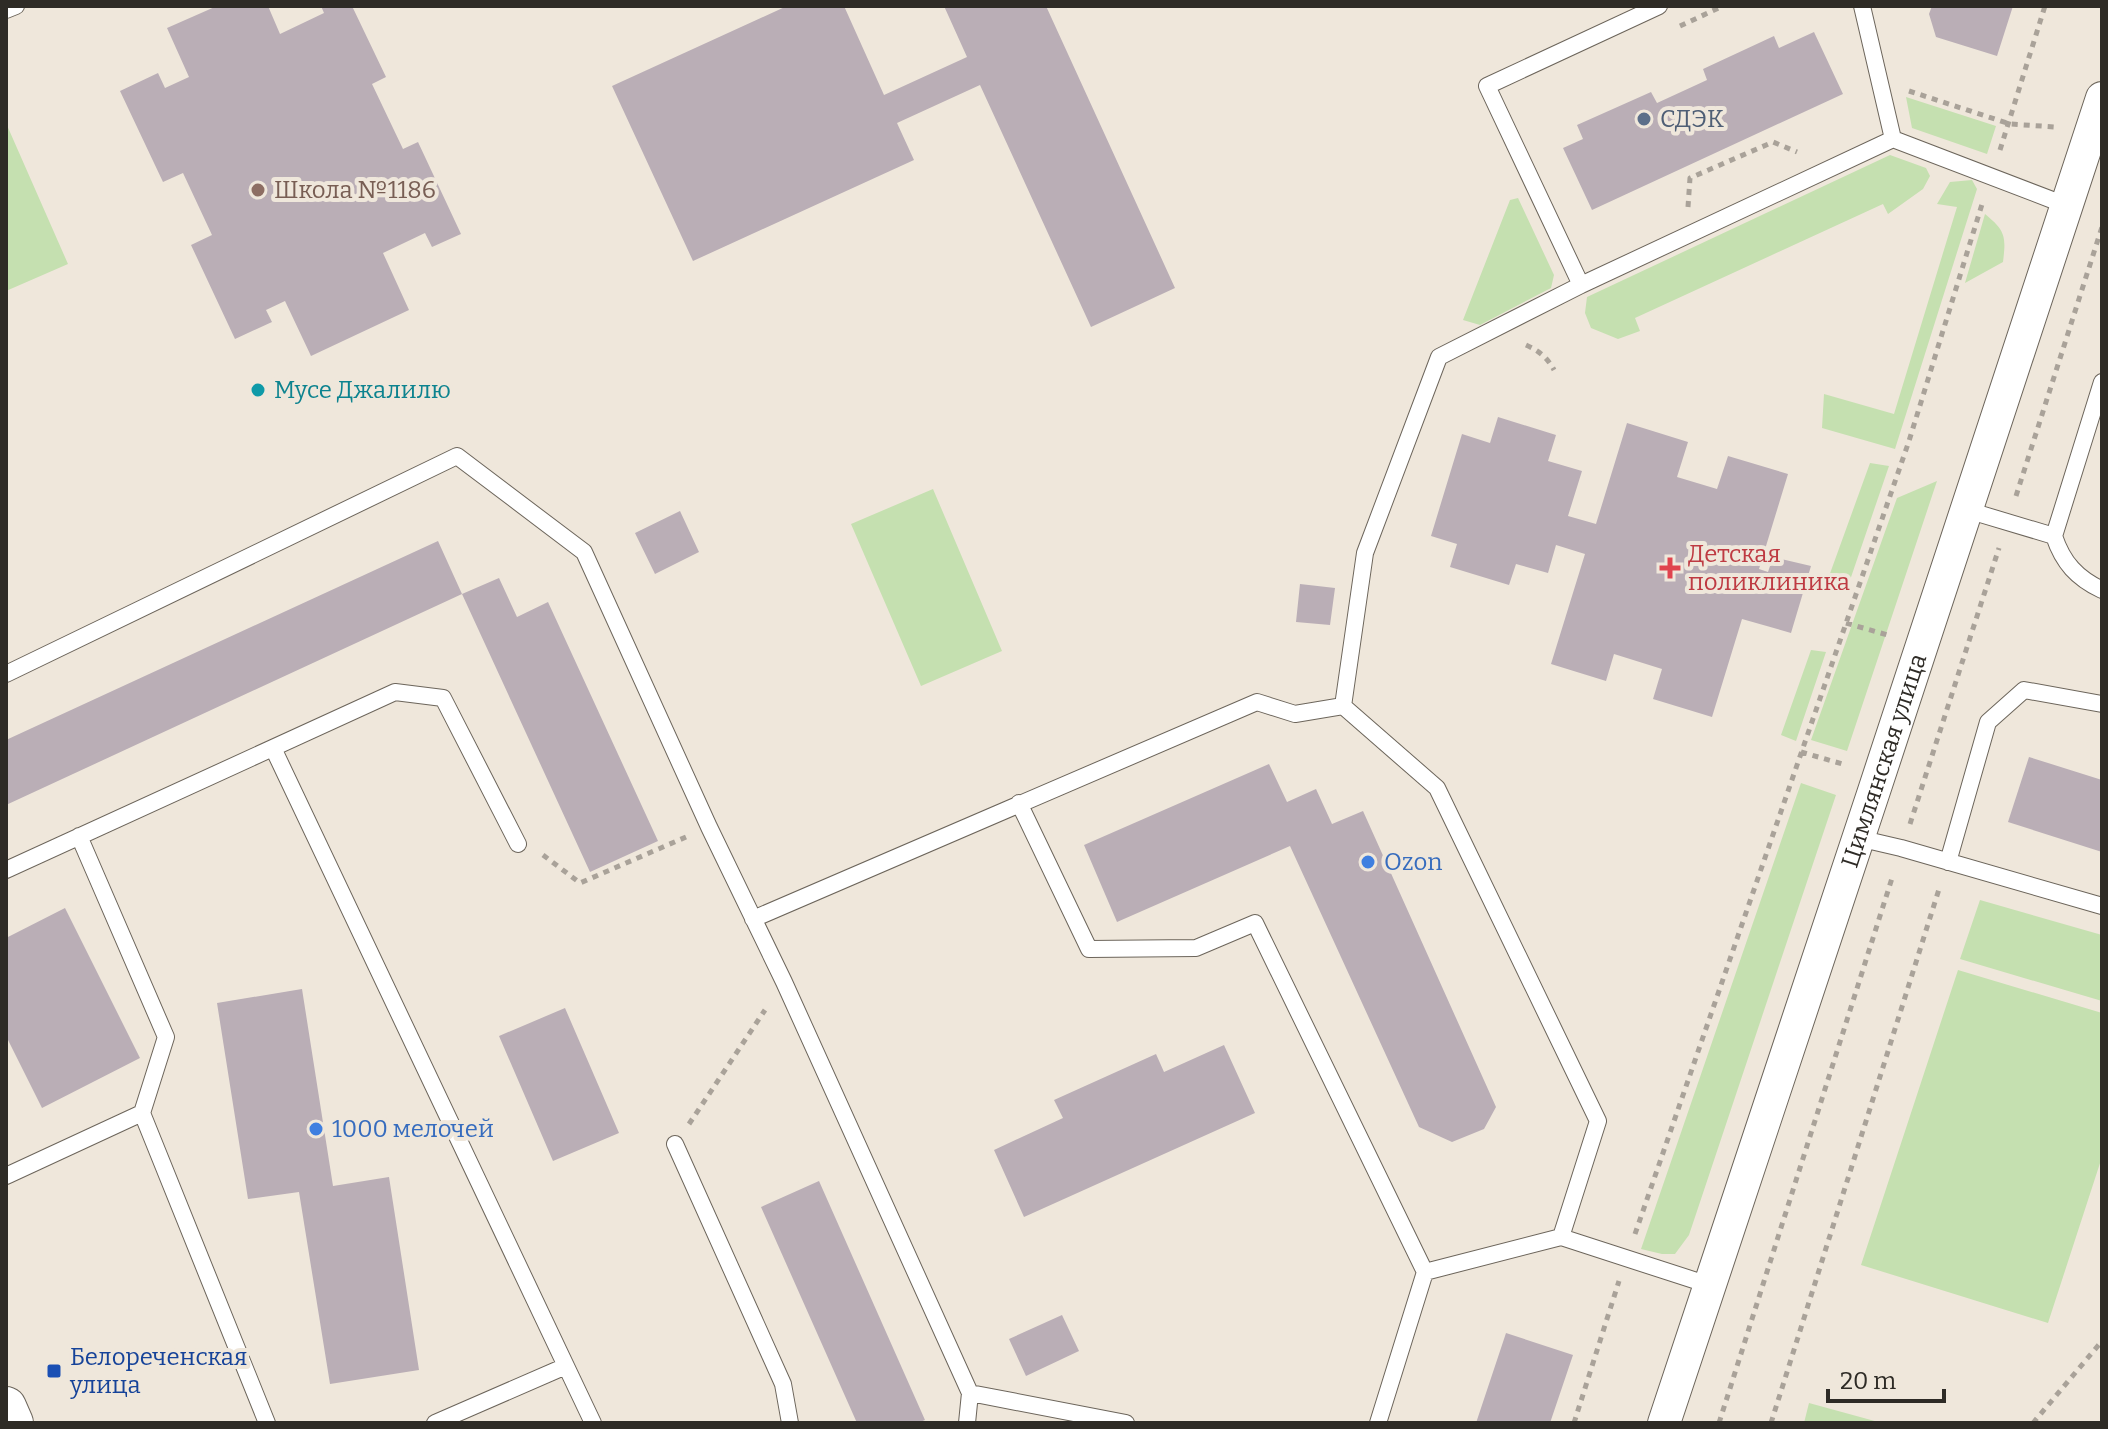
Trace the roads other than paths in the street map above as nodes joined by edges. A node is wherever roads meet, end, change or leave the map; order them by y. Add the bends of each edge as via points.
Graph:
1 (16, 6) edge
2 (1659, 6) edge
3 (1862, 6) edge
4 (6, 10) edge
5 (2102, 98) edge
6 (1893, 139) junction
7 (2068, 206) junction
8 (1581, 285) junction
9 (2102, 382) edge
10 (1967, 510) junction
11 (2054, 536) junction
12 (2102, 590) edge
13 (6, 674) edge
14 (2102, 704) edge
15 (1343, 706) junction
16 (273, 748) junction
17 (1019, 803) junction
18 (79, 836) junction
19 (1858, 838) junction
20 (518, 844) road end
21 (1948, 862) junction
22 (6, 870) edge
23 (2102, 906) edge
24 (753, 919) junction
25 (142, 1113) junction
26 (675, 1144) road end
27 (6, 1176) edge
28 (1561, 1237) junction
29 (1425, 1272) junction
30 (1709, 1285) junction
31 (566, 1366) junction
32 (970, 1393) junction
33 (6, 1407) edge
34 (13, 1423) edge
35 (267, 1423) edge
36 (435, 1423) edge
37 (593, 1423) edge
38 (790, 1423) edge
39 (967, 1423) edge
40 (1126, 1423) edge
41 (1378, 1423) edge
42 (1664, 1423) edge

1 - 4 lane
2 - 8 lane via 1487,86
3 - 6 lane
5 - 7 street, Цимлянская улица
6 - 7 lane
6 - 8 lane
7 - 10 street, Цимлянская улица
8 - 15 lane via 1439,357 1365,553
9 - 11 lane
10 - 11 lane
10 - 19 street, Цимлянская улица
11 - 12 lane via 2073,572
13 - 24 lane via 457,456 584,552
14 - 21 lane via 2024,690 1988,722
15 - 17 lane via 1295,714 1257,702
15 - 28 lane via 1437,788 1598,1121
16 - 18 lane
16 - 20 lane via 395,692 443,698
16 - 31 lane
17 - 24 lane
17 - 29 lane via 1089,949 1196,948 1255,923
18 - 22 lane
18 - 25 lane via 166,1037
19 - 21 lane
19 - 30 street, Цимлянская улица
21 - 23 lane
24 - 32 lane
25 - 27 lane
25 - 35 lane
26 - 38 lane via 783,1384
28 - 29 lane
28 - 30 lane
29 - 41 lane
30 - 42 street, Цимлянская улица
31 - 36 lane
31 - 37 lane
32 - 39 lane
32 - 40 lane
33 - 34 street

